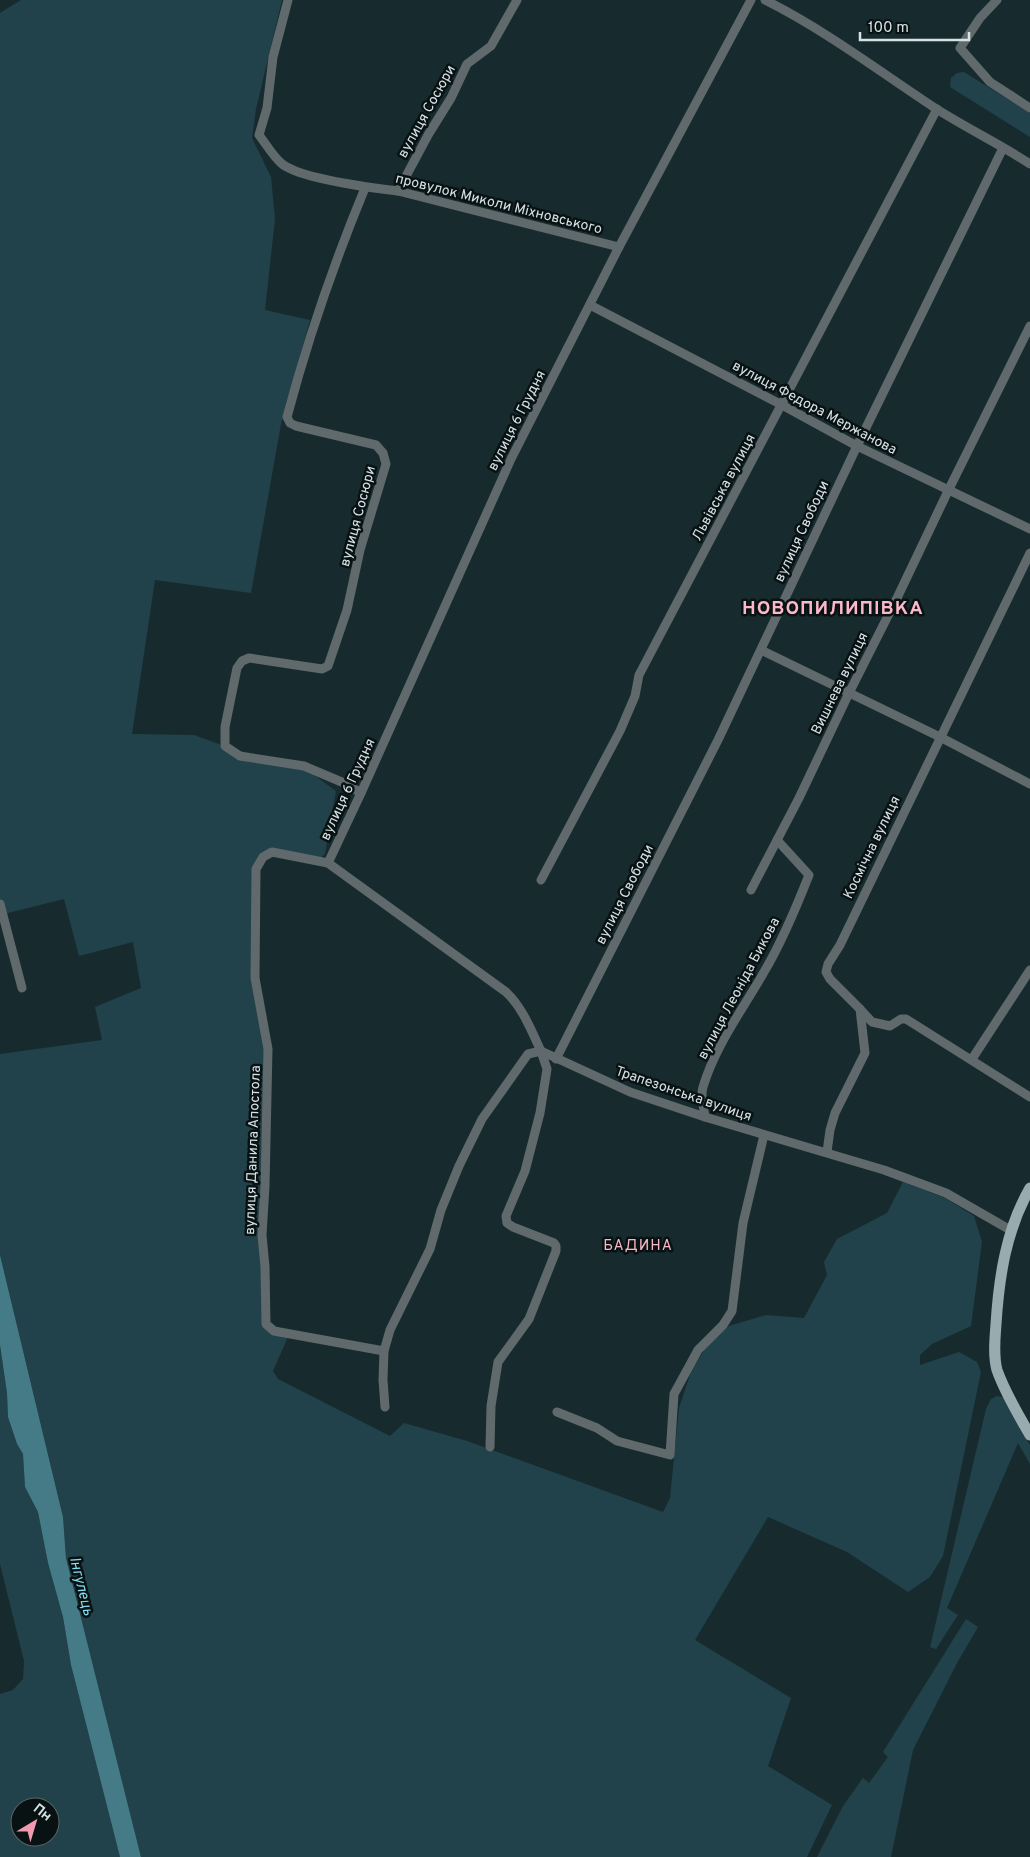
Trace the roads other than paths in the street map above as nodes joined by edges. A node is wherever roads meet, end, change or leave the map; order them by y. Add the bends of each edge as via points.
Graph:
1 (288, 0) edge
2 (517, 0) edge
3 (751, 0) edge
4 (765, 0) edge
5 (997, 0) edge
6 (1030, 108) edge
7 (937, 109) junction
8 (1003, 148) junction
9 (1030, 164) edge
10 (365, 188) junction
11 (398, 191) junction
12 (619, 247) junction
13 (590, 305) junction
14 (1030, 326) edge
15 (782, 404) junction
16 (857, 446) junction
17 (949, 489) junction
18 (1030, 528) edge
19 (1030, 553) edge
20 (761, 650) junction
21 (849, 693) junction
22 (940, 737) junction
23 (1030, 784) edge
24 (361, 793) junction
25 (777, 840) junction
26 (328, 863) junction
27 (541, 880) dead end
28 (751, 890) dead end
29 (0, 904) edge
30 (1030, 970) edge
31 (22, 988) dead end
32 (860, 1010) junction
33 (541, 1051) junction
34 (556, 1059) junction
35 (972, 1059) junction
36 (1030, 1097) edge
37 (705, 1117) junction
38 (764, 1135) junction
39 (827, 1152) junction
40 (1030, 1188) edge
41 (1012, 1231) junction
42 (384, 1351) junction
43 (385, 1407) dead end
44 (557, 1412) dead end
45 (1030, 1435) edge
46 (490, 1447) dead end

1 - 10 street, провулок Миколи Міхновського via 273,58 259,136 291,170
2 - 11 street, вулиця Сосюри via 491,46 467,64
3 - 12 street, вулиця 6 Грудня
4 - 7 street via 855,53
5 - 6 street via 960,48 990,82
7 - 8 street
7 - 15 street, Львівська вулиця
8 - 9 street
8 - 16 street, вулиця Свободи
10 - 11 street, провулок Миколи Міхновського
10 - 24 street, вулиця Сосюри via 303,355 286,417 296,426 376,445 384,453 386,464 360,550 347,610 328,666 322,669 249,658 242,661 237,668 225,727 225,746 240,756 304,766
11 - 12 street, провулок Миколи Міхновського
12 - 13 street, вулиця 6 Грудня
13 - 15 street, вулиця Федора Мержанова
13 - 24 street, вулиця 6 Грудня via 511,459
14 - 17 street, Вишнева вулиця
15 - 16 street, вулиця Федора Мержанова
15 - 27 street, Львівська вулиця via 639,675 635,696 620,731
16 - 17 street, вулиця Федора Мержанова
16 - 20 street, вулиця Свободи
17 - 18 street, вулиця Федора Мержанова
17 - 21 street, Вишнева вулиця
19 - 22 street, Космічна вулиця
20 - 21 street
20 - 34 street, вулиця Свободи
21 - 22 street
21 - 25 street, Вишнева вулиця
22 - 23 street
22 - 32 street, Космічна вулиця via 828,964 826,972 830,979
24 - 26 street, вулиця 6 Грудня
25 - 28 street, Вишнева вулиця
25 - 37 street, вулиця Леоніда Бикова via 809,875 766,970 715,1059 702,1089
26 - 33 street via 516,1000
26 - 42 street, вулиця Данила Апостола via 272,852 263,857 256,869 255,978 268,1049 262,1235 266,1324 274,1331
29 - 31 street
30 - 35 street
32 - 35 street, Космічна вулиця via 872,1022 890,1026 906,1019
32 - 39 street via 865,1053 835,1113
33 - 34 street, Трапезонська вулиця
33 - 42 street via 528,1054 482,1119 459,1166 430,1249 390,1330
33 - 46 street via 547,1069 540,1112 525,1171 506,1216 512,1227 556,1246 529,1319 498,1362
34 - 37 street, Трапезонська вулиця via 630,1092
35 - 36 street
37 - 38 street, Трапезонська вулиця
38 - 39 street, Трапезонська вулиця
38 - 44 street via 743,1223 732,1310 723,1325 698,1350 674,1394 670,1455 617,1441 597,1428
39 - 41 street, Трапезонська вулиця via 946,1193
40 - 41 main road
41 - 45 main road via 999,1283 994,1351 997,1369
42 - 43 street

